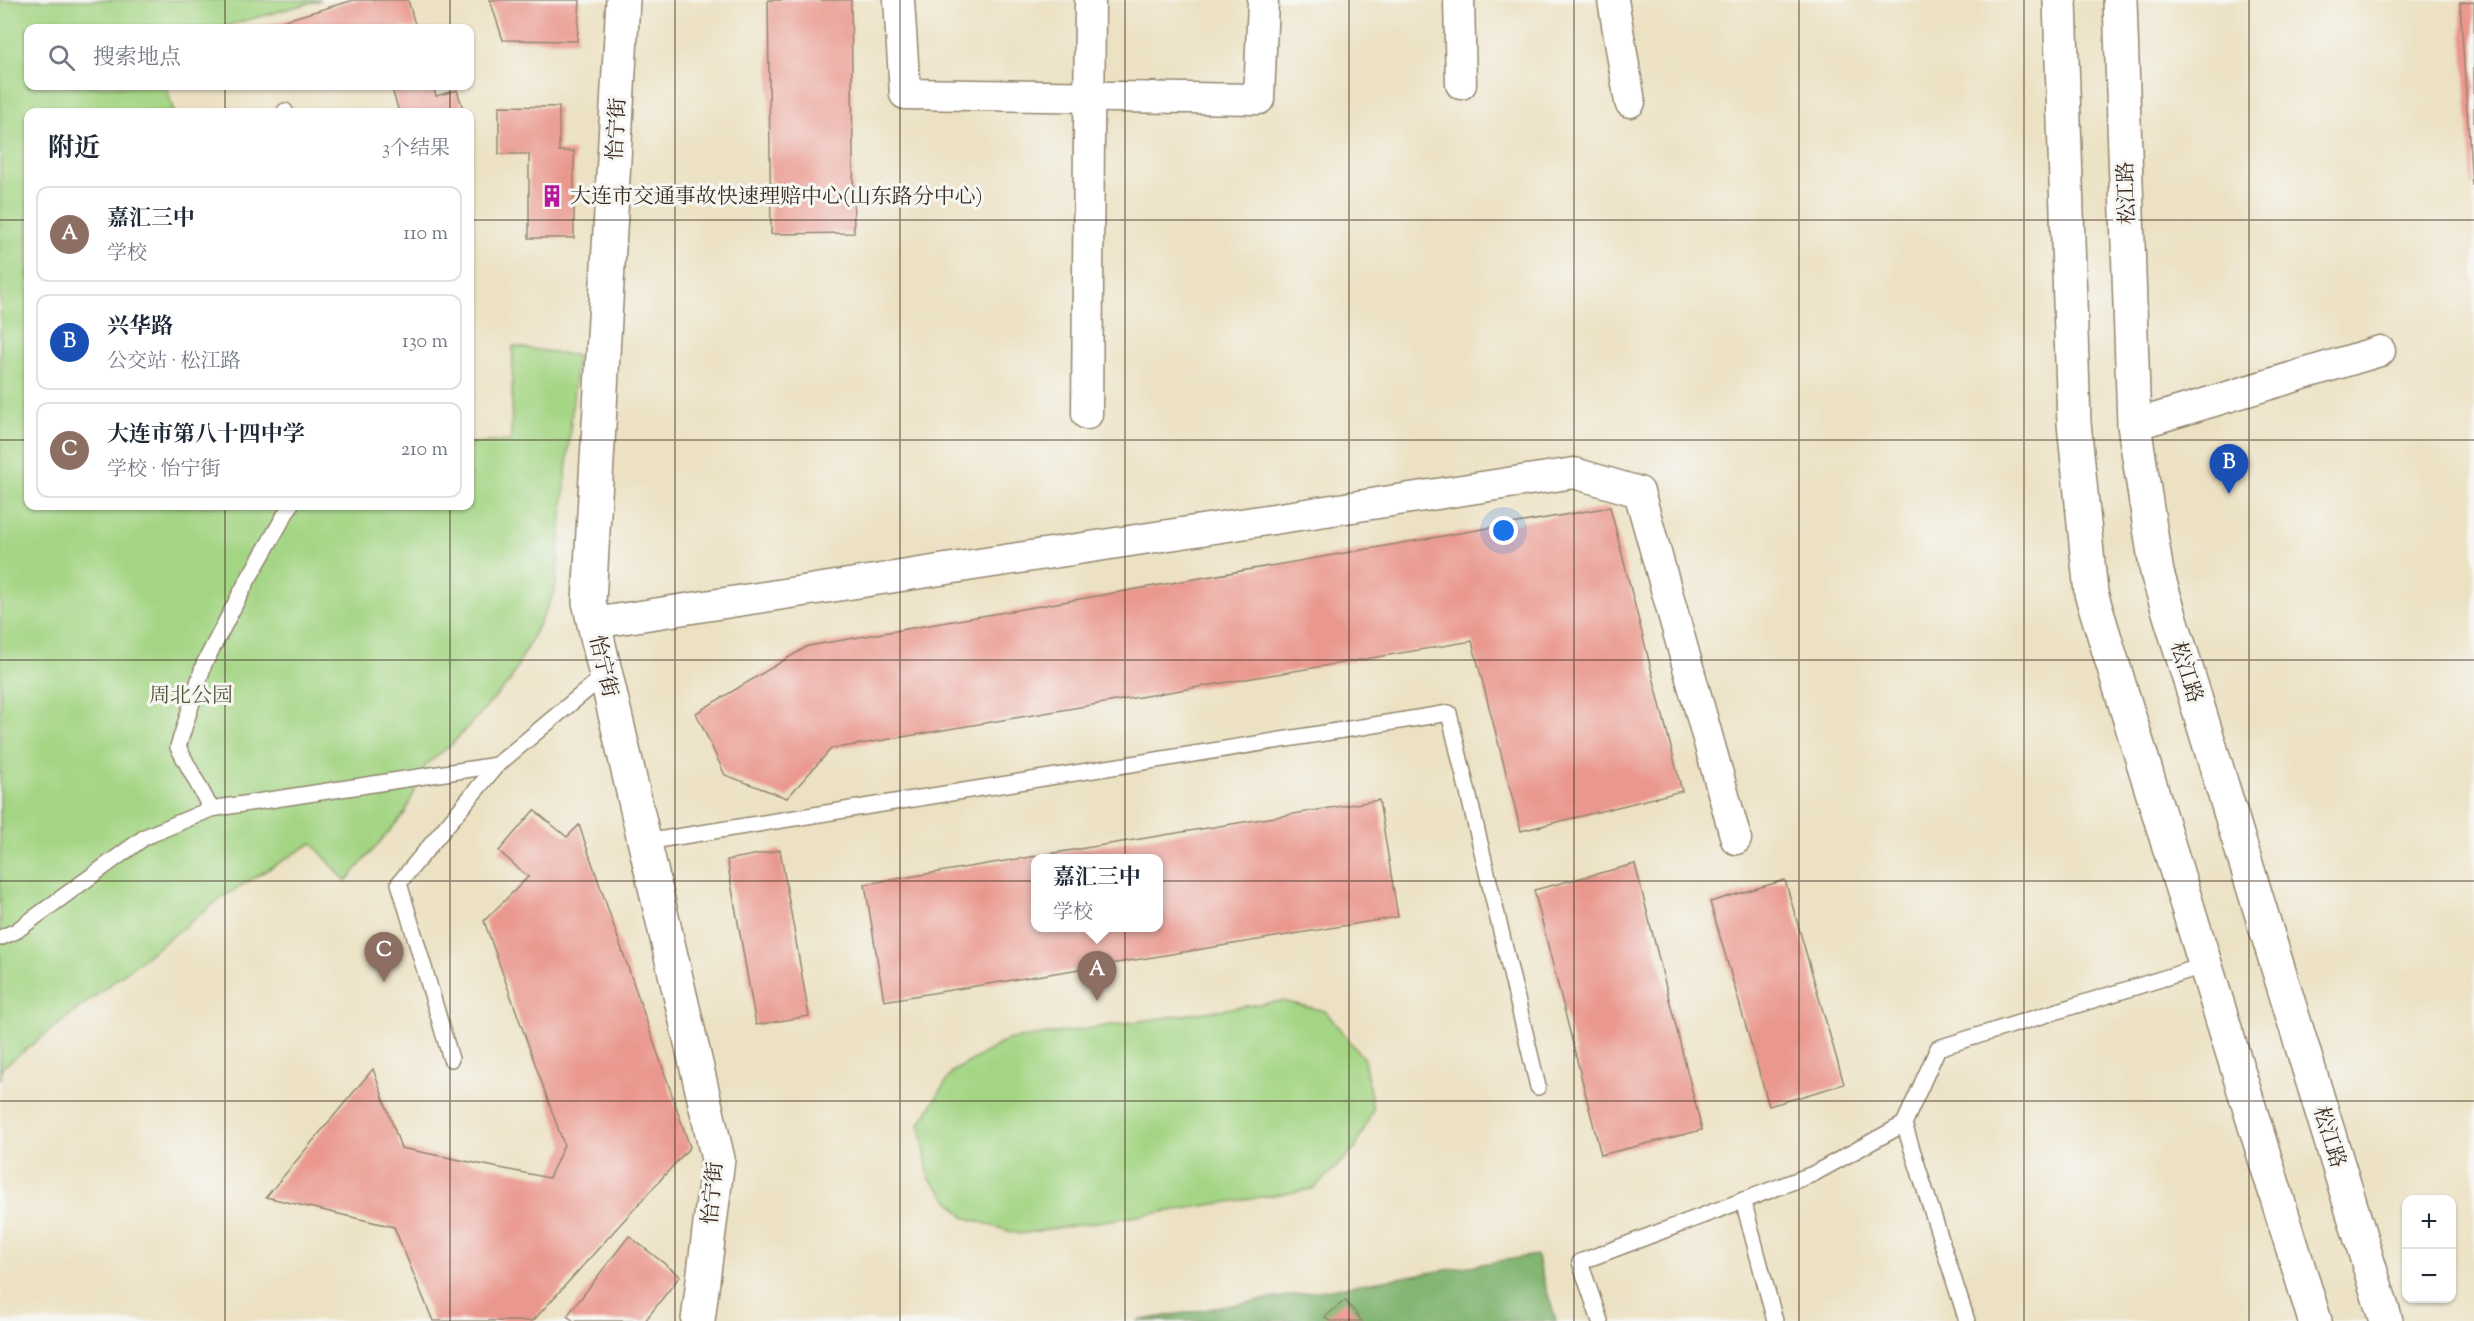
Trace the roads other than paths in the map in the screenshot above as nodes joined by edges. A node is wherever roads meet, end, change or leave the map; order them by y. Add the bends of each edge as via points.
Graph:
1 (623, 0) edge
2 (899, 0) edge
3 (1090, 0) edge
4 (1263, 0) edge
5 (1460, 0) edge
6 (1614, 0) edge
7 (2060, 0) edge
8 (2120, 0) edge
9 (1461, 84) dead end
10 (1090, 98) junction
11 (1630, 102) dead end
12 (2380, 351) dead end
13 (1087, 414) dead end
14 (2134, 425) junction
15 (288, 510) edge
16 (594, 623) junction
17 (606, 674) junction
18 (497, 765) junction
19 (211, 809) junction
20 (1736, 839) dead end
21 (645, 842) junction
22 (0, 938) edge
23 (2206, 965) junction
24 (451, 1059) dead end
25 (1538, 1088) dead end
26 (1904, 1124) junction
27 (1743, 1200) junction
28 (698, 1321) edge
29 (1600, 1321) edge
30 (1775, 1321) edge
31 (1967, 1321) edge
32 (2316, 1321) edge
33 (2386, 1321) edge

1 - 16 main road, 怡宁街 via 589,602
2 - 10 street via 905,94
3 - 10 street
4 - 10 street via 1259,99
5 - 9 street
6 - 11 street
7 - 23 main road via 2074,423 2091,593
8 - 14 main road, 松江路
10 - 13 street
12 - 14 street
14 - 33 main road, 松江路 via 2157,573
15 - 19 lane via 204,664 178,747
16 - 17 main road, 怡宁街
16 - 20 street via 1574,473 1639,492
17 - 18 lane
17 - 21 main road, 怡宁街
18 - 19 lane
18 - 24 lane via 399,883
19 - 22 lane via 145,837 16,931
21 - 25 lane via 1449,713
21 - 28 main road, 怡宁街 via 718,1159
23 - 26 lane via 1938,1048
23 - 32 main road
26 - 27 lane via 1813,1174
26 - 31 lane
27 - 29 lane via 1580,1262
27 - 30 lane

